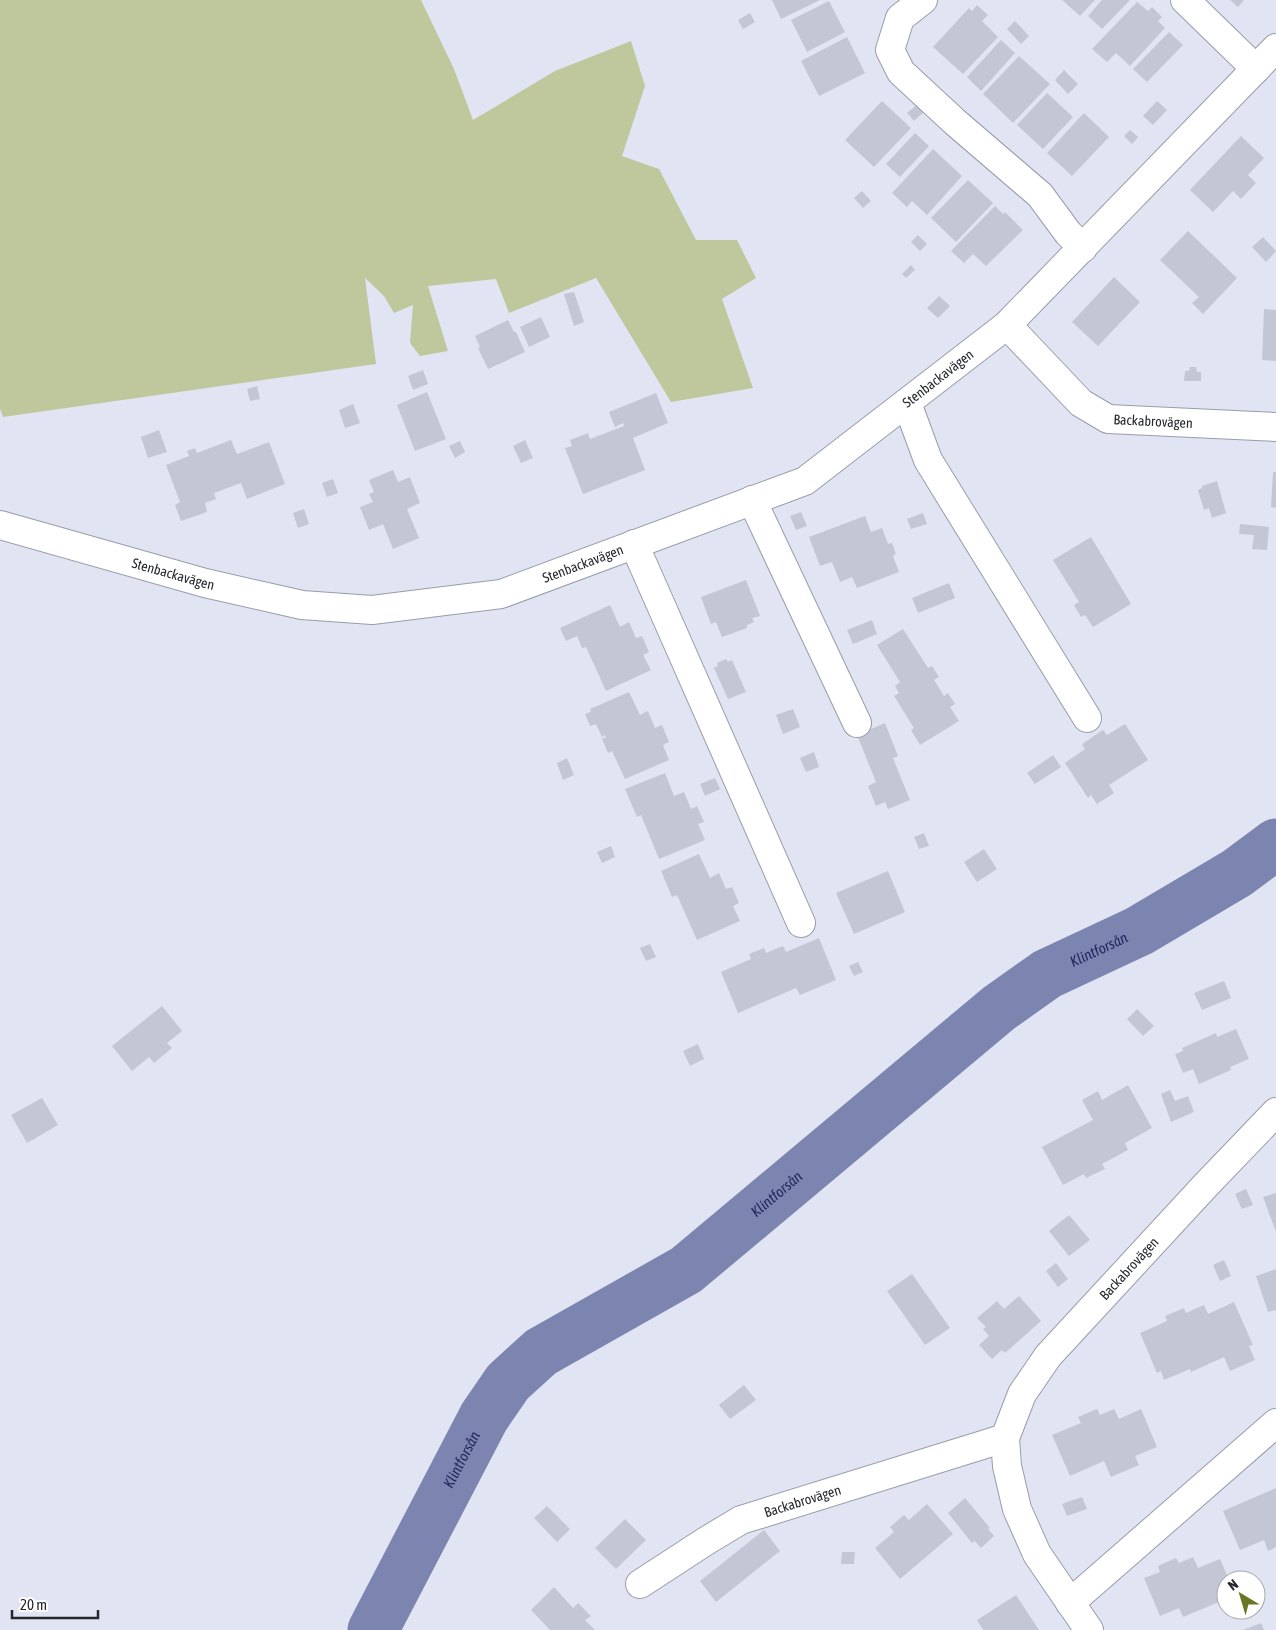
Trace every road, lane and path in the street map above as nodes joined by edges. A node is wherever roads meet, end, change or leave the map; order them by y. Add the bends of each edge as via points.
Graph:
1 (922, 0) edge
2 (1185, 0) edge
3 (1276, 48) edge
4 (1256, 69) junction
5 (1083, 248) junction
6 (1007, 325) junction
7 (907, 403) junction
8 (1276, 427) edge
9 (752, 500) junction
10 (0, 525) edge
11 (634, 544) junction
12 (1087, 718) dead end
13 (857, 723) dead end
14 (801, 923) dead end
15 (1276, 1112) edge
16 (1276, 1423) edge
17 (1005, 1438) junction
18 (640, 1584) dead end
19 (1070, 1603) junction
20 (1088, 1630) edge

1 - 5 street via 900,18 890,50 901,72 1040,195
2 - 4 street
3 - 4 street, Stenbackavägen
4 - 5 street, Stenbackavägen
5 - 6 street, Stenbackavägen
6 - 7 street, Stenbackavägen
6 - 8 street, Backabrovägen via 1081,403 1108,419
7 - 9 street, Stenbackavägen via 805,481
7 - 12 street via 928,460
9 - 11 street, Stenbackavägen
9 - 13 street
10 - 11 street, Stenbackavägen via 302,605 372,610 501,594
11 - 14 street
15 - 17 street, Backabrovägen via 1048,1356 1022,1394
16 - 19 street
17 - 18 street, Backabrovägen via 741,1520
17 - 19 street, Backabrovägen via 1006,1466 1018,1509 1037,1554
19 - 20 street, Backabrovägen

